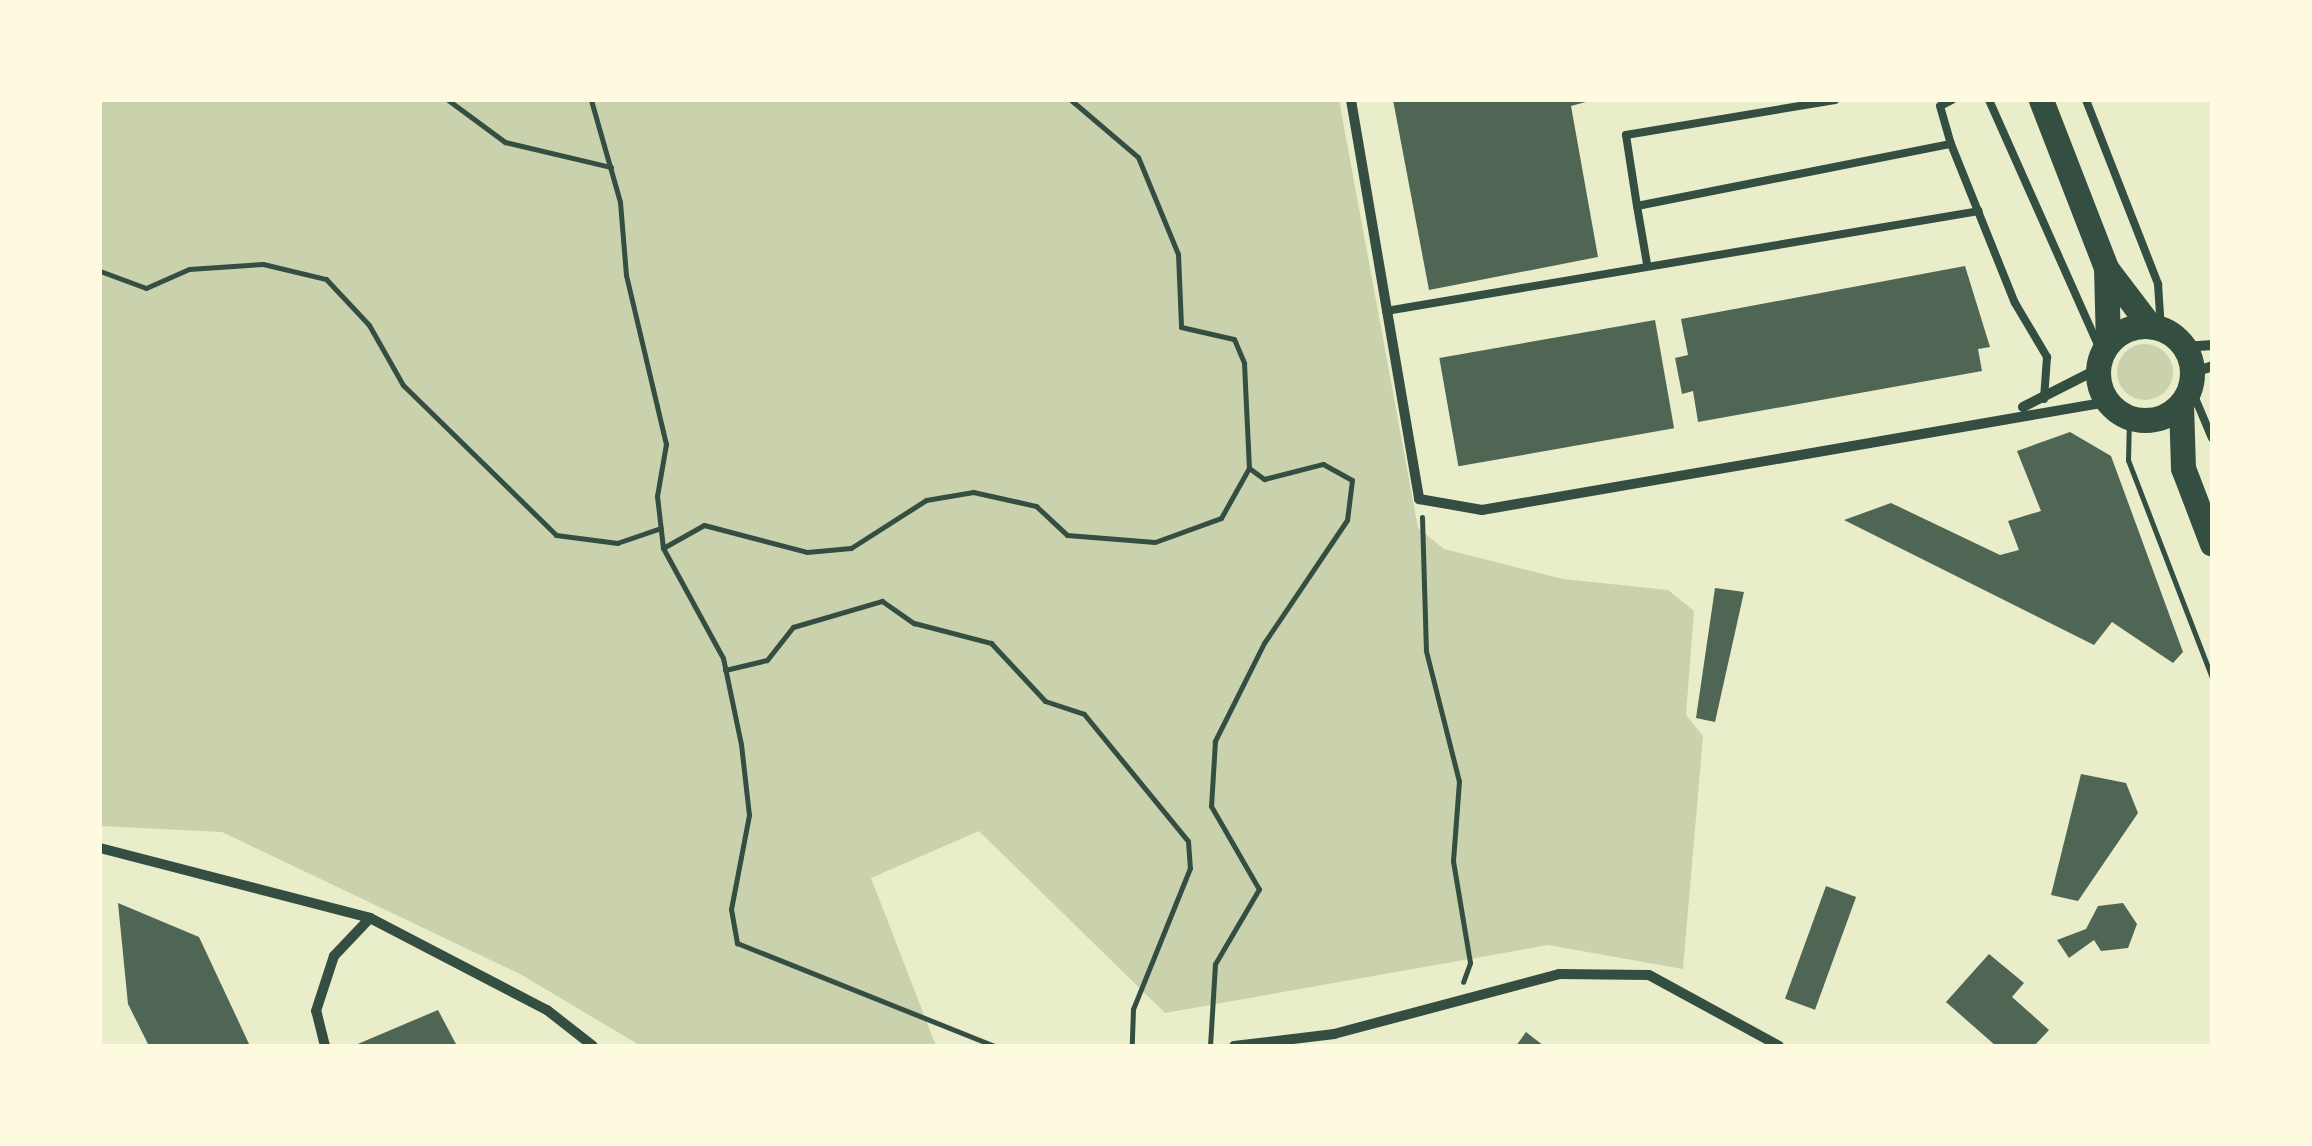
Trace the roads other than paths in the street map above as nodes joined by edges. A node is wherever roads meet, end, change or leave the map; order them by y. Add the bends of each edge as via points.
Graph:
1 (1351, 100) edge
2 (1835, 100) edge
3 (1928, 100) edge
4 (1952, 100) edge
5 (1989, 100) edge
6 (2042, 100) edge
7 (2086, 100) edge
8 (1940, 106) junction
9 (1951, 144) junction
10 (1637, 206) junction
11 (1979, 211) junction
12 (1647, 264) junction
13 (2106, 268) junction
14 (1386, 310) junction
15 (2156, 327) junction
16 (2184, 346) junction
17 (2212, 346) edge
18 (2103, 355) junction
19 (2194, 382) edge
20 (2044, 400) junction
21 (2107, 402) junction
22 (2000, 414) junction
23 (2137, 419) junction
24 (2212, 438) edge
25 (2183, 468) junction
26 (2212, 544) edge
27 (100, 848) edge
28 (370, 918) junction
29 (1272, 1044) edge
30 (325, 1046) edge
31 (593, 1046) edge
32 (1234, 1046) edge
33 (1780, 1046) edge

1 - 14 street
2 - 10 lane via 1626,135
3 - 8 lane
4 - 8 lane
5 - 18 lane
6 - 13 main road
7 - 15 lane via 2158,284
8 - 9 lane
9 - 10 lane
9 - 11 lane
10 - 12 lane
11 - 12 lane
11 - 20 lane via 2047,356
12 - 14 lane
13 - 15 main road
13 - 18 main road
14 - 22 street via 1419,499 1482,510
15 - 16 main road
15 - 18 main road
16 - 17 street
16 - 19 main road
18 - 20 street
18 - 21 main road
19 - 23 main road
19 - 24 lane
19 - 25 main road
20 - 22 street
21 - 22 street
21 - 23 main road
23 - 25 main road
25 - 26 main road
27 - 28 street
28 - 30 street via 334,956 316,1011
28 - 31 street via 547,1010
29 - 32 street
29 - 33 street via 1559,974 1649,975

